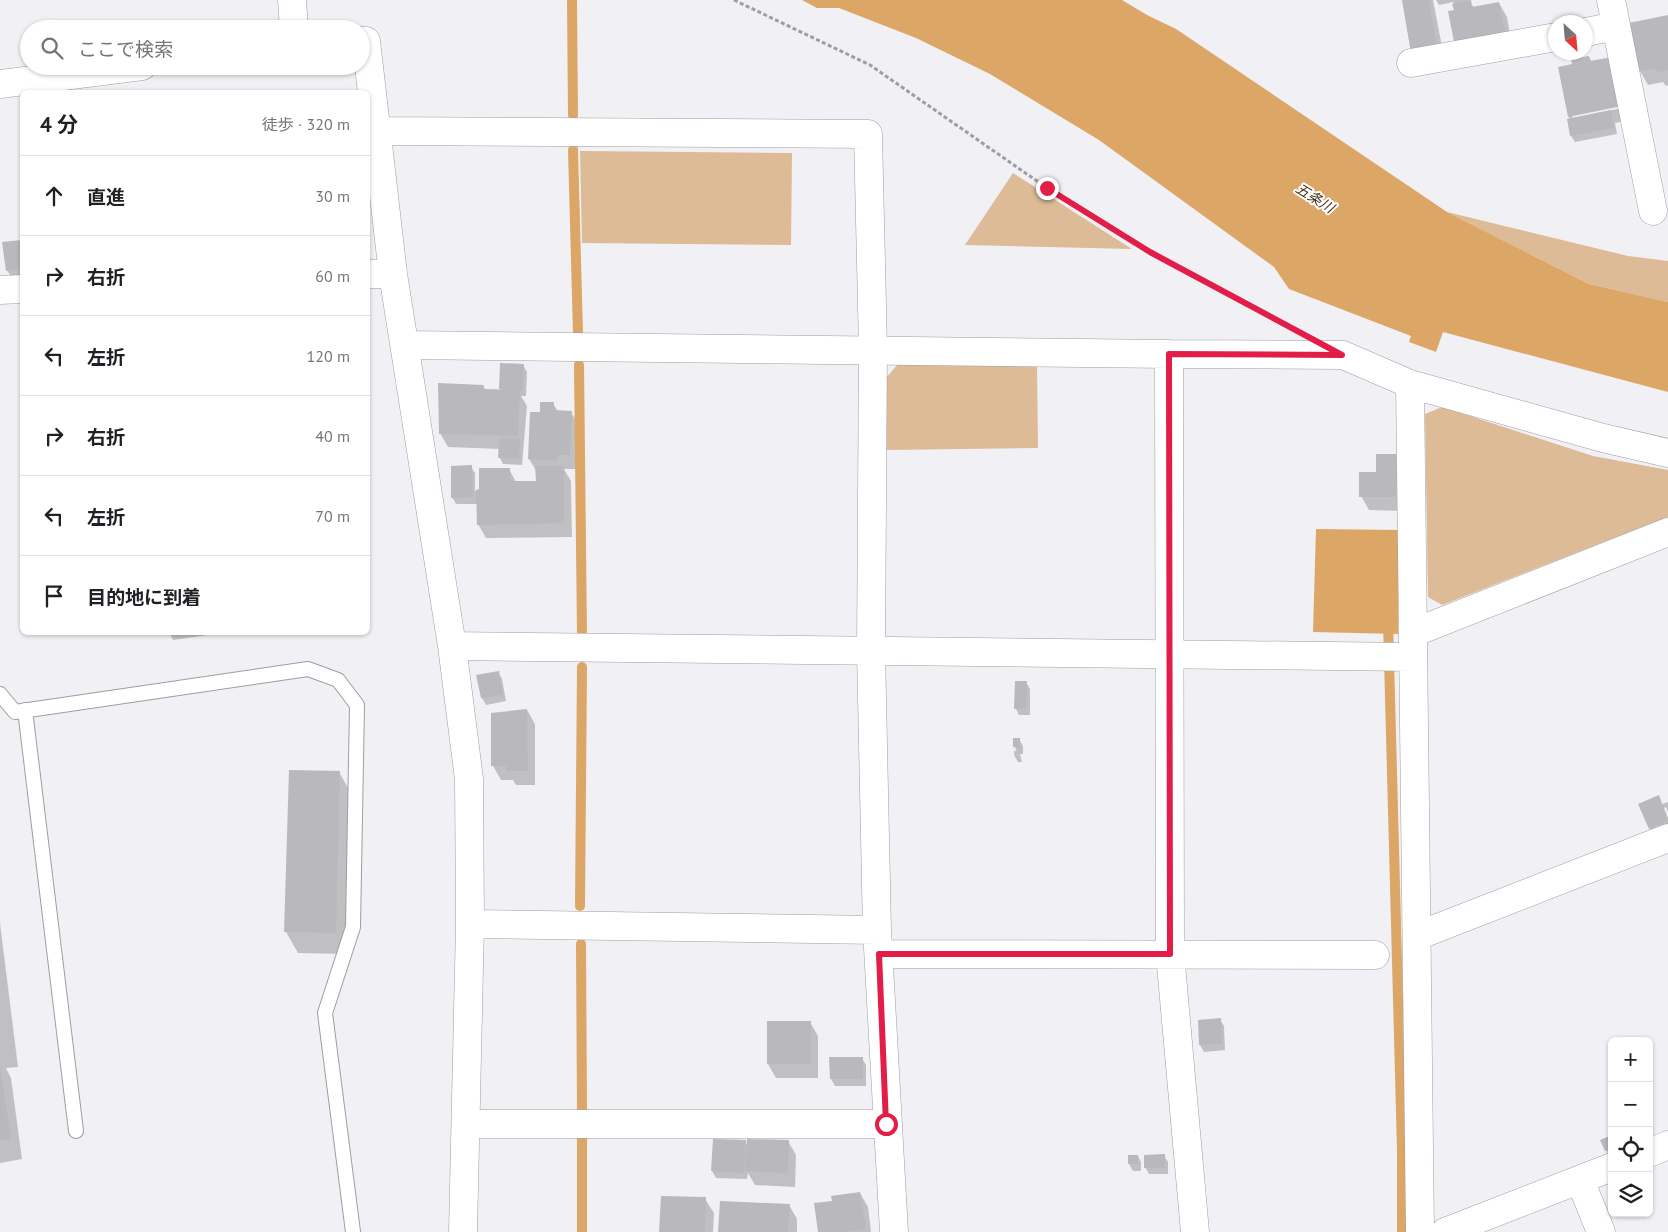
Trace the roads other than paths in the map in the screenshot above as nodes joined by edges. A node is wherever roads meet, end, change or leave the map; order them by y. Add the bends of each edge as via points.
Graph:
1 (292, 0) edge
2 (1613, 13) edge
3 (293, 20) edge
4 (1593, 27) edge
5 (1548, 38) edge
6 (1411, 63) dead end
7 (71, 75) edge
8 (369, 75) edge
9 (0, 84) edge
10 (375, 131) junction
11 (1653, 211) dead end
12 (380, 274) edge
13 (20, 289) edge
14 (0, 290) edge
15 (405, 345) junction
16 (873, 349) junction
17 (1169, 354) junction
18 (1410, 384) junction
19 (1668, 453) edge
20 (1668, 532) edge
21 (1413, 645) junction
22 (452, 646) junction
23 (871, 651) junction
24 (1170, 654) junction
25 (0, 694) edge
26 (25, 710) junction
27 (1668, 838) edge
28 (470, 924) junction
29 (1417, 936) junction
30 (878, 942) junction
31 (1170, 954) junction
32 (1374, 955) dead end
33 (466, 1124) junction
34 (886, 1124) junction
35 (76, 1131) dead end
36 (1668, 1145) edge
37 (1653, 1151) edge
38 (1608, 1169) edge
39 (1580, 1180) junction
40 (353, 1232) edge
41 (463, 1232) edge
42 (894, 1232) edge
43 (1195, 1232) edge
44 (1420, 1232) edge
45 (1445, 1232) edge
46 (1601, 1232) edge

1 - 3 street
2 - 4 street
2 - 11 street
5 - 6 street
7 - 9 street
8 - 10 street
10 - 12 street
10 - 16 street via 868,134
12 - 15 street
13 - 14 street
15 - 16 street
15 - 22 street
16 - 17 street
16 - 23 street
17 - 18 street via 1342,355
17 - 24 street
18 - 19 street
18 - 21 street
20 - 21 street
21 - 24 street via 1380,656
21 - 29 street
22 - 23 street
22 - 28 street via 469,779
23 - 24 street
23 - 30 street
24 - 31 street
25 - 26 lane via 15,712
26 - 35 lane
26 - 40 lane via 308,669 338,680 357,705 353,927 326,1013
27 - 29 street
28 - 30 street
28 - 33 street
29 - 44 street
30 - 31 street
30 - 34 street
31 - 32 street
31 - 43 street
33 - 34 street
33 - 41 street
34 - 42 street
36 - 37 street
38 - 39 street
39 - 45 street
39 - 46 street

